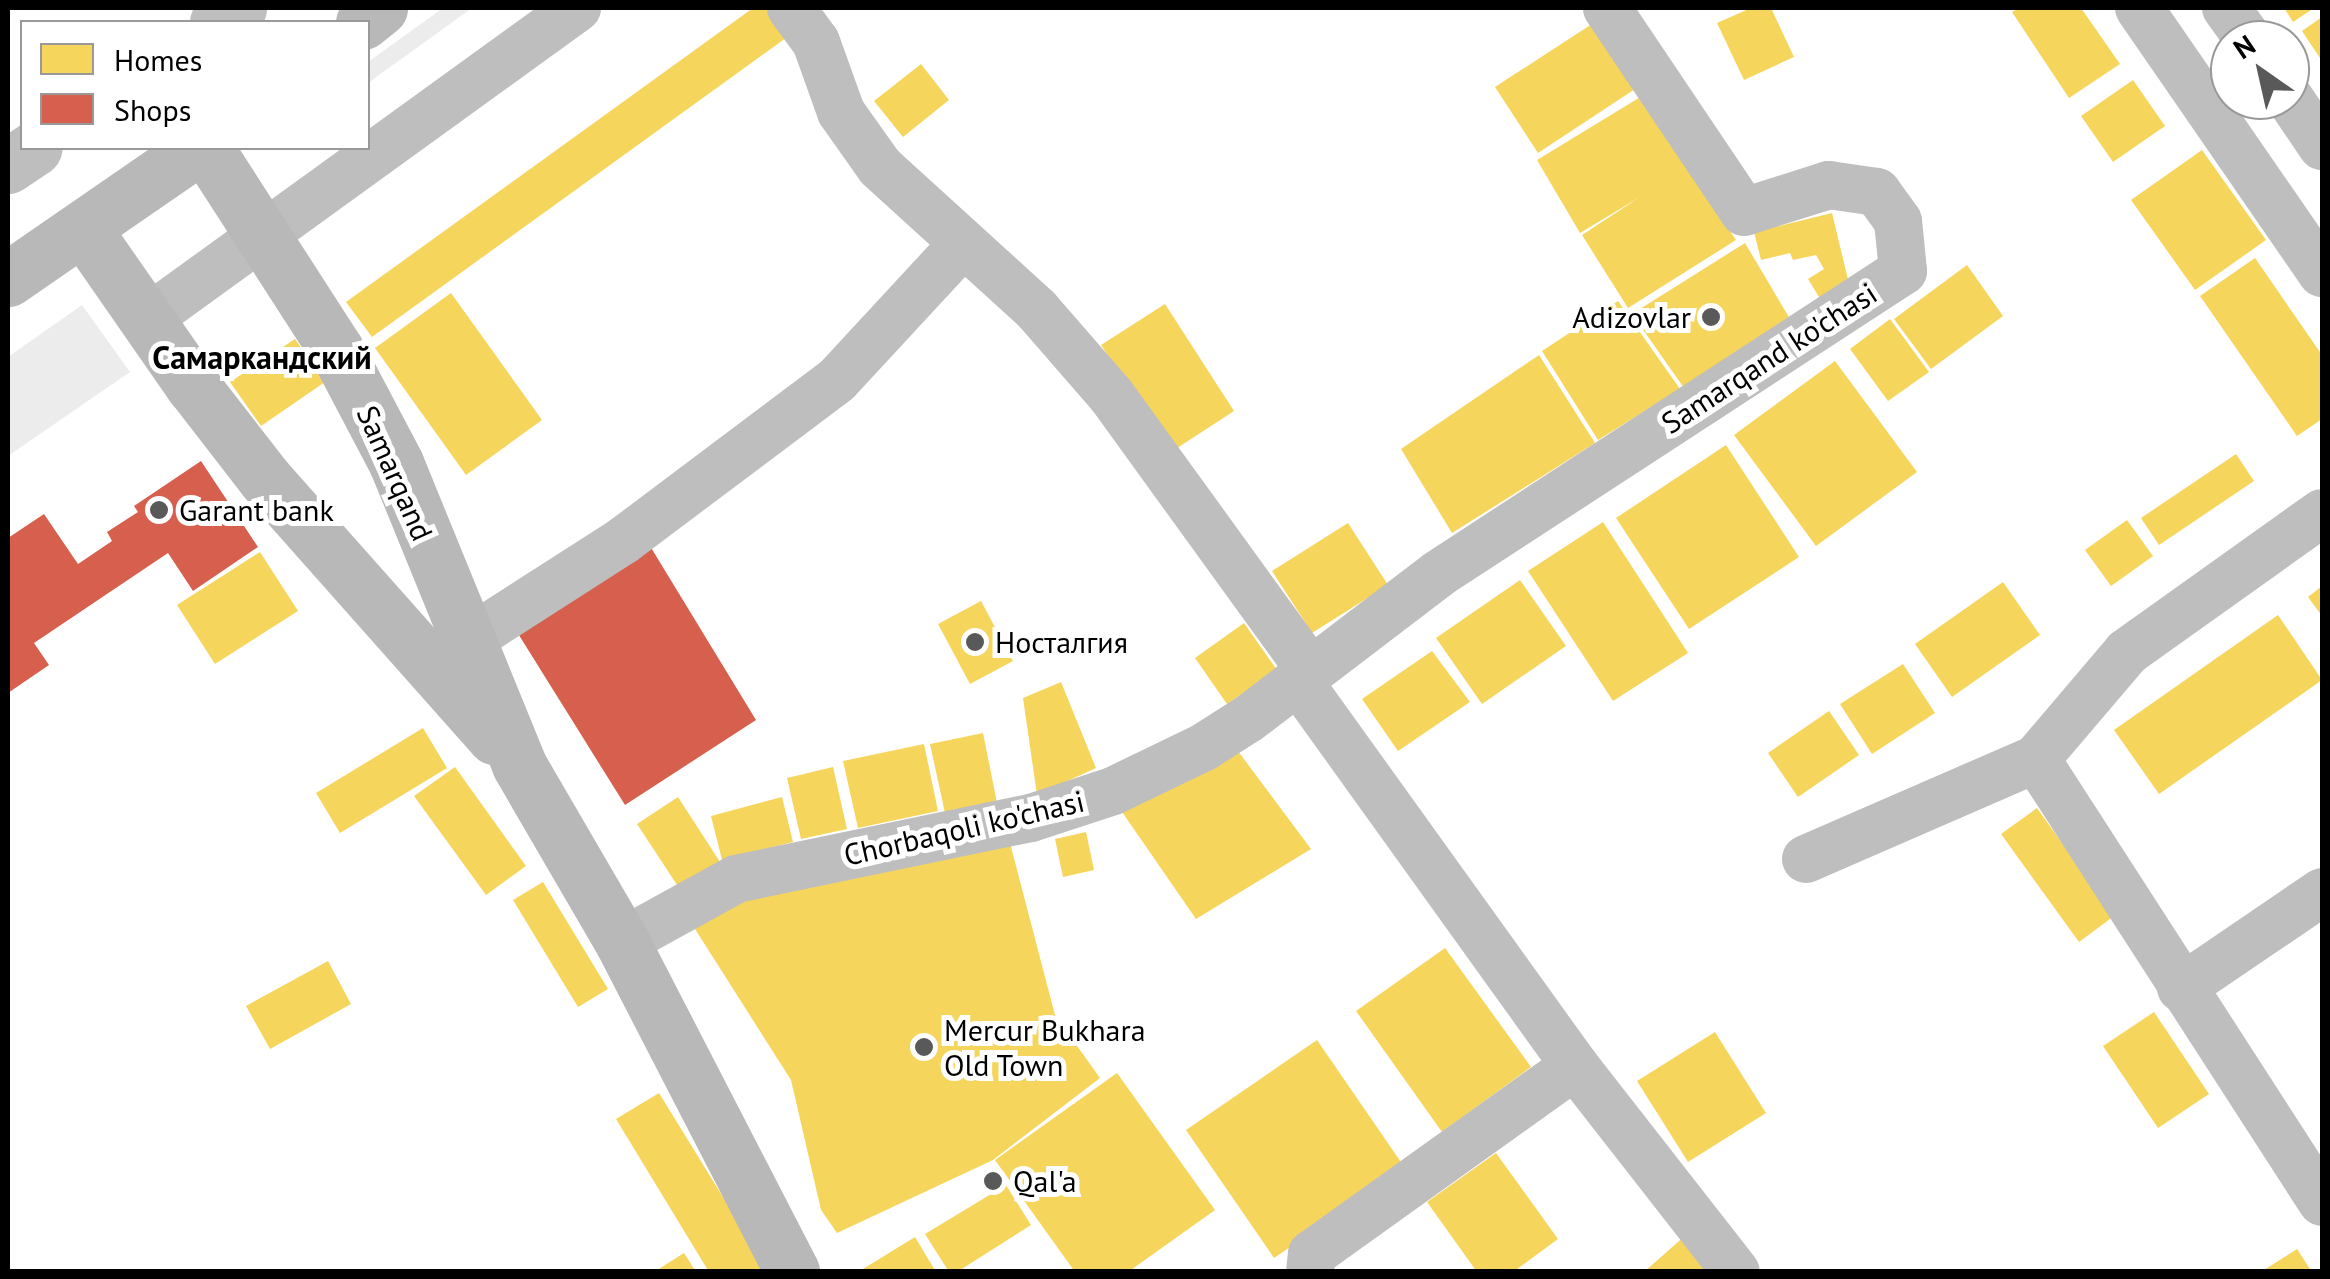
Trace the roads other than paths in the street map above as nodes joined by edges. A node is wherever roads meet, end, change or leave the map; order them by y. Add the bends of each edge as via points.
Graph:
1 (577, 8) edge
2 (791, 8) edge
3 (1607, 8) edge
4 (2139, 8) edge
5 (2304, 120) edge
6 (2322, 146) edge
7 (32, 150) edge
8 (195, 150) edge
9 (207, 150) edge
10 (8, 166) edge
11 (83, 228) junction
12 (260, 235) junction
13 (963, 244) junction
14 (2322, 272) edge
15 (8, 279) edge
16 (147, 320) junction
17 (2322, 513) edge
18 (470, 639) junction
19 (1304, 676) junction
20 (2036, 760) junction
21 (518, 766) junction
22 (1806, 859) dead end
23 (2322, 892) edge
24 (622, 942) junction
25 (2181, 988) junction
26 (1575, 1066) junction
27 (2322, 1202) edge
28 (792, 1272) edge
29 (1310, 1272) edge
30 (1736, 1272) edge

1 - 12 street
2 - 13 street via 816,42 841,112 880,167
3 - 19 street, Samarqand ko'chasi via 1744,212 1828,186 1878,192 1898,220 1902,271 1438,574
4 - 14 street
5 - 6 street
7 - 10 main road
8 - 11 street
9 - 12 street, Samarqand
11 - 15 street
11 - 16 street, Samarqand
12 - 16 street
12 - 18 street, Samarqand via 337,351 396,462
13 - 18 street via 837,380 624,540
13 - 19 street via 1037,310 1111,394
16 - 21 street, Samarqand via 266,480
17 - 20 street via 2128,652
18 - 21 street, Samarqand
19 - 24 street, Chorbaqoli ko'chasi via 1204,747 1113,791 1030,818 736,879
19 - 26 street
20 - 22 street
20 - 25 street
21 - 24 street, Samarqand
23 - 25 street
24 - 28 street, Samarqand
25 - 27 street
26 - 29 street via 1312,1254
26 - 30 street

